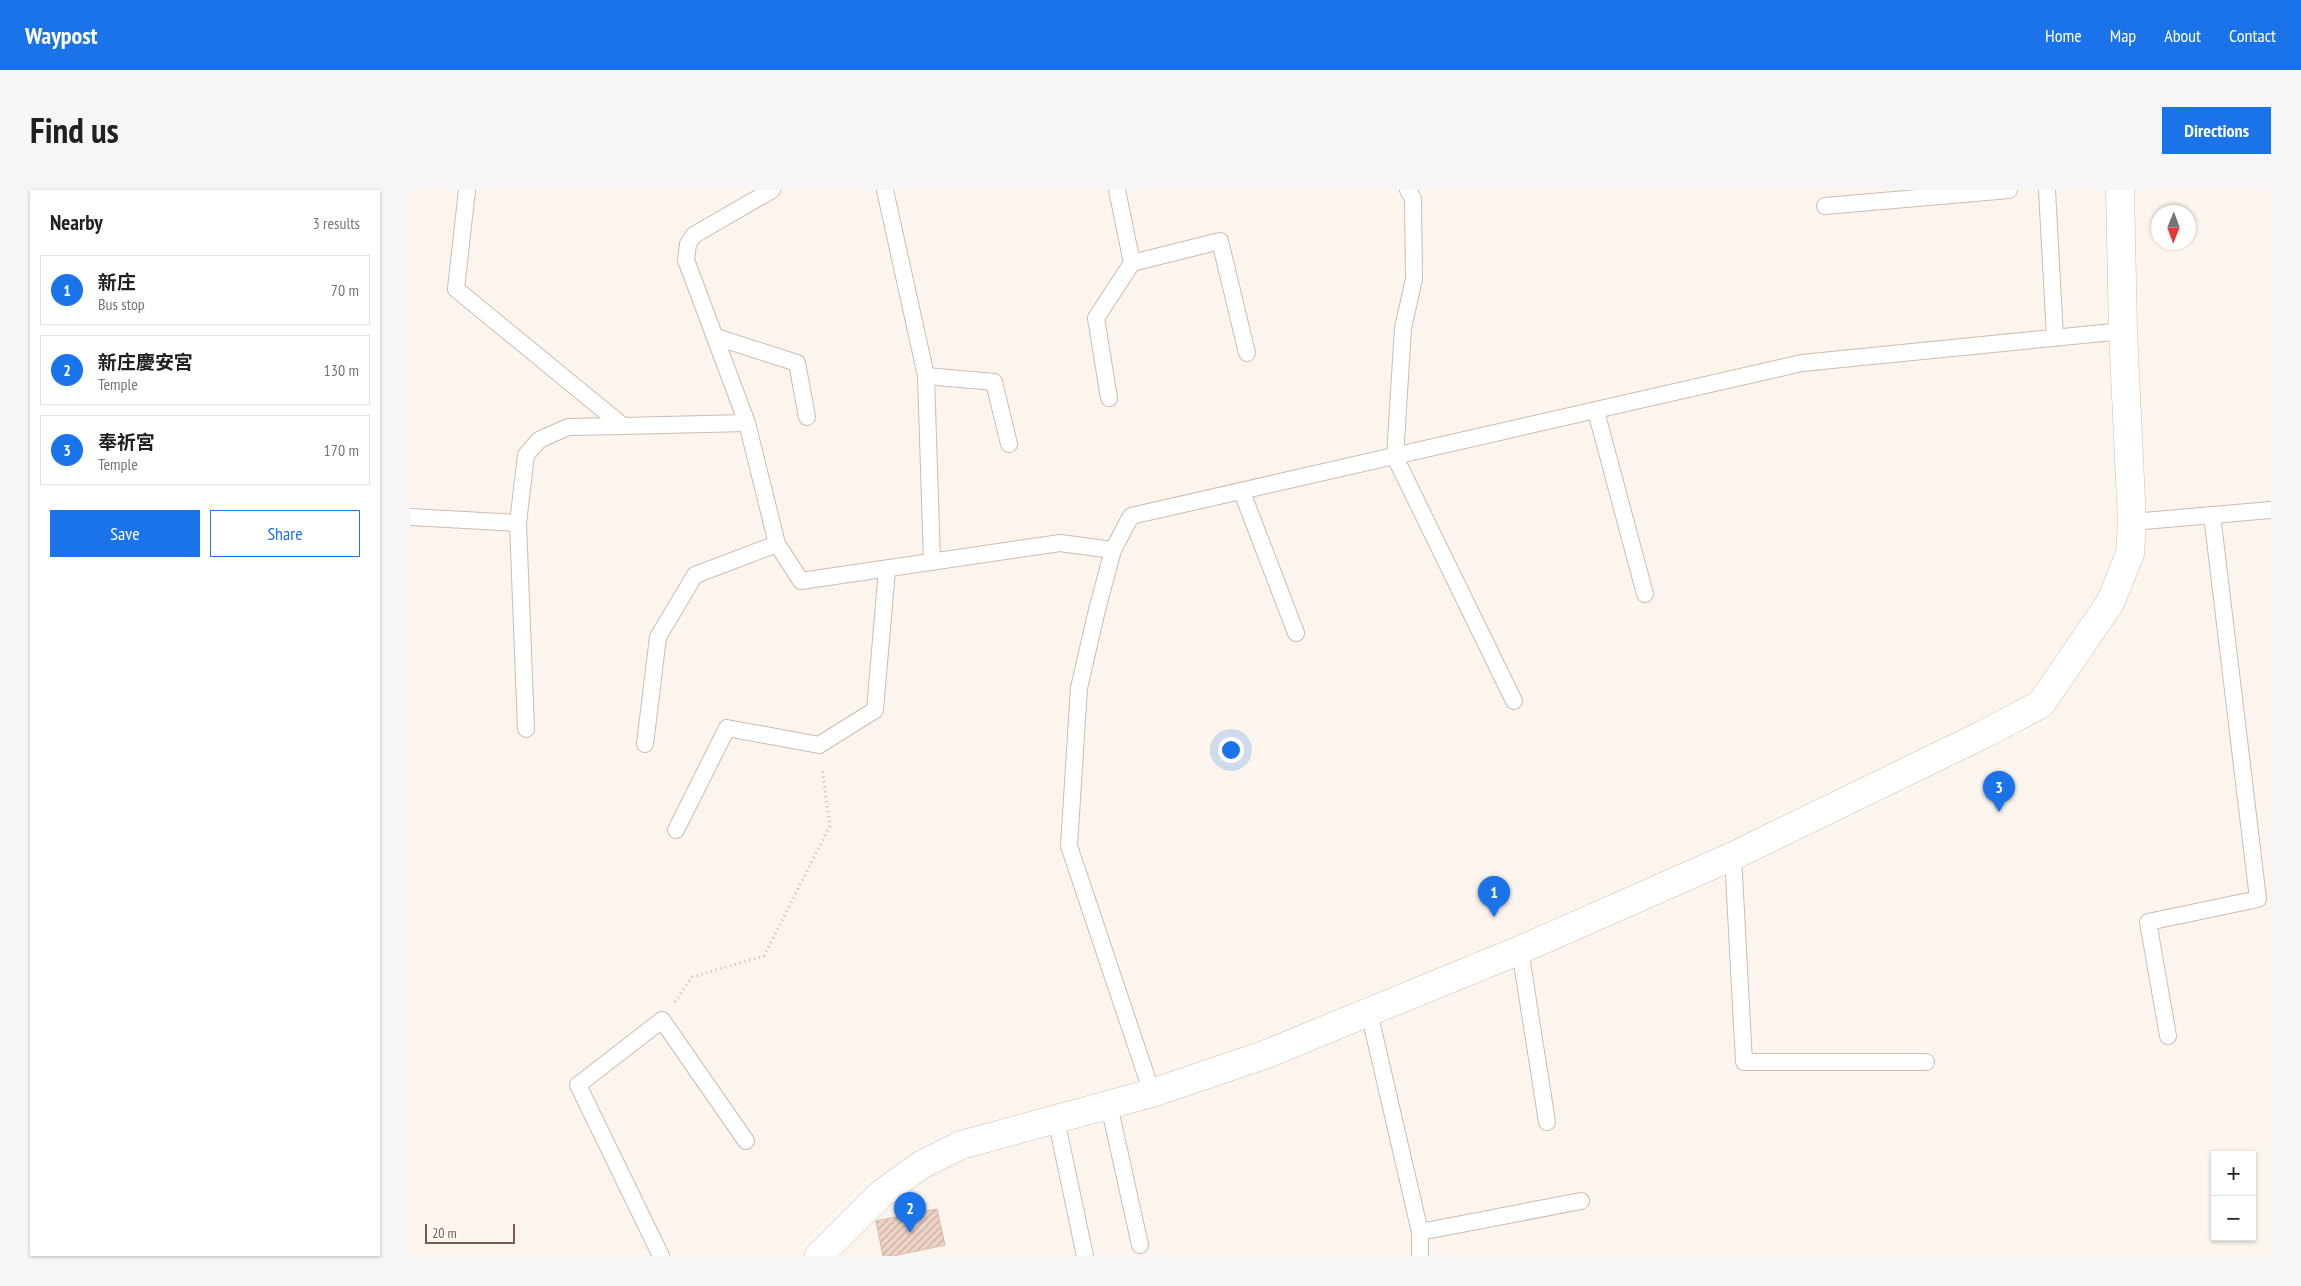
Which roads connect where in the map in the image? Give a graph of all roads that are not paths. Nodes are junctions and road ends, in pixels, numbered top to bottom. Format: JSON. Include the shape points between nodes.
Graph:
{"nodes":[{"id":1,"x":467,"y":190,"type":"edge"},
{"id":2,"x":772,"y":190,"type":"edge"},
{"id":3,"x":885,"y":190,"type":"edge"},
{"id":4,"x":1117,"y":190,"type":"edge"},
{"id":5,"x":1408,"y":190,"type":"edge"},
{"id":6,"x":2009,"y":190,"type":"edge"},
{"id":7,"x":2047,"y":190,"type":"edge"},
{"id":8,"x":2120,"y":190,"type":"edge"},
{"id":9,"x":1824,"y":206,"type":"dead end"},
{"id":10,"x":1132,"y":263,"type":"junction"},
{"id":11,"x":2123,"y":331,"type":"junction"},
{"id":12,"x":716,"y":337,"type":"junction"},
{"id":13,"x":2055,"y":337,"type":"junction"},
{"id":14,"x":1247,"y":354,"type":"dead end"},
{"id":15,"x":926,"y":376,"type":"junction"},
{"id":16,"x":1109,"y":398,"type":"dead end"},
{"id":17,"x":1596,"y":411,"type":"junction"},
{"id":18,"x":807,"y":417,"type":"dead end"},
{"id":19,"x":747,"y":423,"type":"junction"},
{"id":20,"x":623,"y":426,"type":"junction"},
{"id":21,"x":1008,"y":444,"type":"dead end"},
{"id":22,"x":1395,"y":457,"type":"junction"},
{"id":23,"x":1242,"y":492,"type":"junction"},
{"id":24,"x":2271,"y":510,"type":"edge"},
{"id":25,"x":2212,"y":515,"type":"junction"},
{"id":26,"x":410,"y":517,"type":"edge"},
{"id":27,"x":518,"y":522,"type":"junction"},
{"id":28,"x":2132,"y":522,"type":"junction"},
{"id":29,"x":777,"y":544,"type":"junction"},
{"id":30,"x":1114,"y":550,"type":"junction"},
{"id":31,"x":932,"y":562,"type":"junction"},
{"id":32,"x":887,"y":569,"type":"junction"},
{"id":33,"x":1645,"y":594,"type":"dead end"},
{"id":34,"x":1296,"y":633,"type":"dead end"},
{"id":35,"x":1514,"y":701,"type":"dead end"},
{"id":36,"x":526,"y":729,"type":"dead end"},
{"id":37,"x":645,"y":744,"type":"dead end"},
{"id":38,"x":676,"y":830,"type":"dead end"},
{"id":39,"x":1733,"y":856,"type":"junction"},
{"id":40,"x":1520,"y":950,"type":"junction"},
{"id":41,"x":1370,"y":1012,"type":"junction"},
{"id":42,"x":2168,"y":1036,"type":"dead end"},
{"id":43,"x":1926,"y":1062,"type":"dead end"},
{"id":44,"x":1152,"y":1093,"type":"junction"},
{"id":45,"x":1109,"y":1105,"type":"junction"},
{"id":46,"x":1056,"y":1119,"type":"junction"},
{"id":47,"x":1547,"y":1122,"type":"dead end"},
{"id":48,"x":746,"y":1142,"type":"dead end"},
{"id":49,"x":1581,"y":1201,"type":"dead end"},
{"id":50,"x":1420,"y":1232,"type":"junction"},
{"id":51,"x":1140,"y":1245,"type":"dead end"},
{"id":52,"x":661,"y":1256,"type":"edge"},
{"id":53,"x":819,"y":1256,"type":"edge"},
{"id":54,"x":1085,"y":1256,"type":"edge"},
{"id":55,"x":1420,"y":1256,"type":"edge"}],
"edges":[{"from":1,"to":20,"type":"lane","via":[[456,289]]},
{"from":2,"to":12,"type":"lane","via":[[702,229],[688,244],[686,260]]},
{"from":3,"to":15,"type":"lane"},
{"from":4,"to":10,"type":"lane"},
{"from":5,"to":22,"type":"lane","via":[[1413,199],[1414,279],[1403,328]]},
{"from":6,"to":9,"type":"lane"},
{"from":7,"to":13,"type":"lane"},
{"from":8,"to":11,"type":"street"},
{"from":10,"to":14,"type":"lane","via":[[1220,242]]},
{"from":10,"to":16,"type":"lane","via":[[1096,318]]},
{"from":11,"to":13,"type":"lane"},
{"from":11,"to":28,"type":"street"},
{"from":12,"to":18,"type":"lane","via":[[797,363]]},
{"from":12,"to":19,"type":"lane"},
{"from":13,"to":17,"type":"lane","via":[[1802,363]]},
{"from":15,"to":21,"type":"lane","via":[[994,382]]},
{"from":15,"to":31,"type":"lane"},
{"from":17,"to":22,"type":"lane"},
{"from":17,"to":33,"type":"lane"},
{"from":19,"to":20,"type":"lane"},
{"from":19,"to":29,"type":"lane"},
{"from":20,"to":27,"type":"lane","via":[[568,427],[539,440],[526,455]]},
{"from":22,"to":23,"type":"lane"},
{"from":22,"to":35,"type":"lane"},
{"from":23,"to":30,"type":"lane","via":[[1131,516]]},
{"from":23,"to":34,"type":"lane"},
{"from":24,"to":25,"type":"lane"},
{"from":25,"to":28,"type":"lane"},
{"from":25,"to":42,"type":"lane","via":[[2258,899],[2148,922]]},
{"from":26,"to":27,"type":"lane"},
{"from":27,"to":36,"type":"lane"},
{"from":28,"to":39,"type":"street","via":[[2130,554],[2110,603],[2041,704]]},
{"from":29,"to":32,"type":"lane","via":[[801,581]]},
{"from":29,"to":37,"type":"lane","via":[[696,575],[658,638]]},
{"from":30,"to":31,"type":"lane","via":[[1060,543]]},
{"from":30,"to":44,"type":"lane","via":[[1080,688],[1069,846]]},
{"from":31,"to":32,"type":"lane"},
{"from":32,"to":38,"type":"lane","via":[[875,710],[818,745],[727,728]]},
{"from":39,"to":40,"type":"street"},
{"from":39,"to":43,"type":"lane","via":[[1744,1062]]},
{"from":40,"to":41,"type":"street"},
{"from":40,"to":47,"type":"lane"},
{"from":41,"to":44,"type":"street","via":[[1264,1055]]},
{"from":41,"to":50,"type":"lane"},
{"from":44,"to":45,"type":"street"},
{"from":45,"to":46,"type":"street"},
{"from":45,"to":51,"type":"lane"},
{"from":46,"to":53,"type":"street","via":[[961,1145],[921,1165],[881,1194]]},
{"from":46,"to":54,"type":"lane"},
{"from":48,"to":52,"type":"lane","via":[[662,1020],[578,1085]]},
{"from":49,"to":50,"type":"lane"},
{"from":50,"to":55,"type":"lane"}]}
